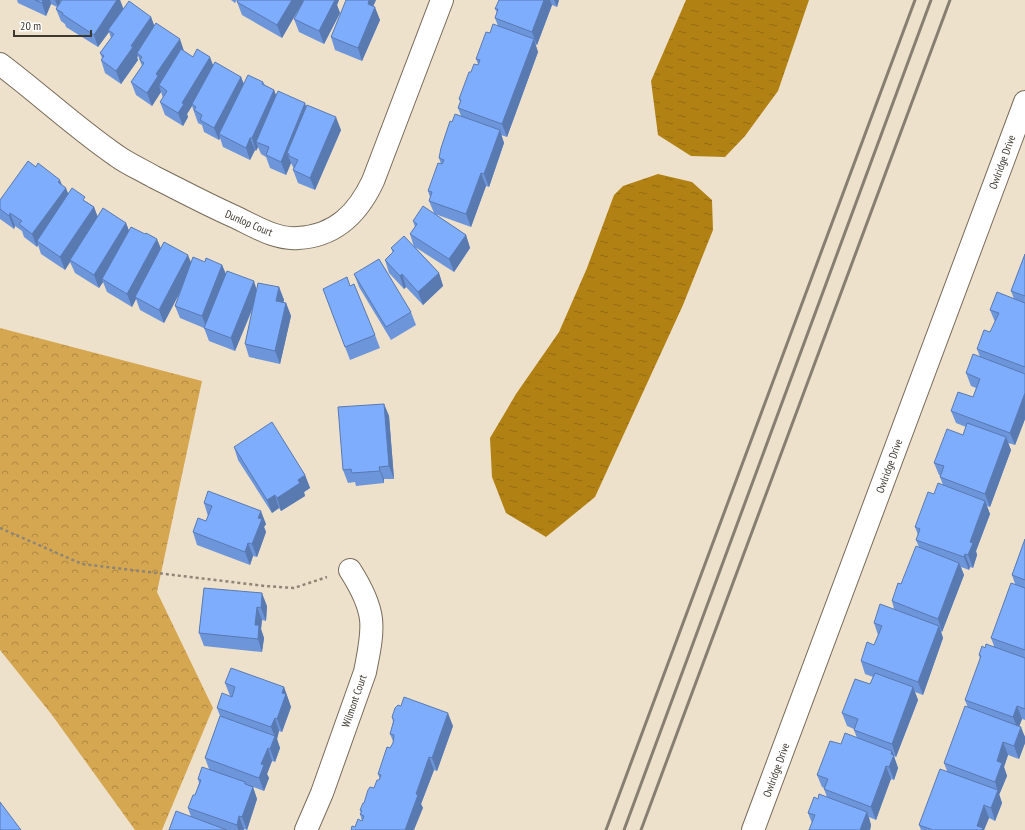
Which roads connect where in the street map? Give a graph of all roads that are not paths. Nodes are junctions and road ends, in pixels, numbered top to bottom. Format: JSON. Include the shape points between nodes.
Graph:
{"nodes":[{"id":1,"x":442,"y":0,"type":"edge"},
{"id":2,"x":0,"y":64,"type":"edge"},
{"id":3,"x":1025,"y":102,"type":"edge"},
{"id":4,"x":350,"y":570,"type":"road end"},
{"id":5,"x":306,"y":830,"type":"edge"},
{"id":6,"x":753,"y":830,"type":"edge"}],
"edges":[{"from":1,"to":2,"type":"street","name":"Dunlop Court","via":[[365,199],[341,224],[326,232],[296,239],[271,234],[204,203],[118,158]]},
{"from":3,"to":6,"type":"street","name":"Owlridge Drive"},
{"from":4,"to":5,"type":"street","name":"Wilmont Court","via":[[357,580],[371,619],[368,655],[322,793]]}]}
